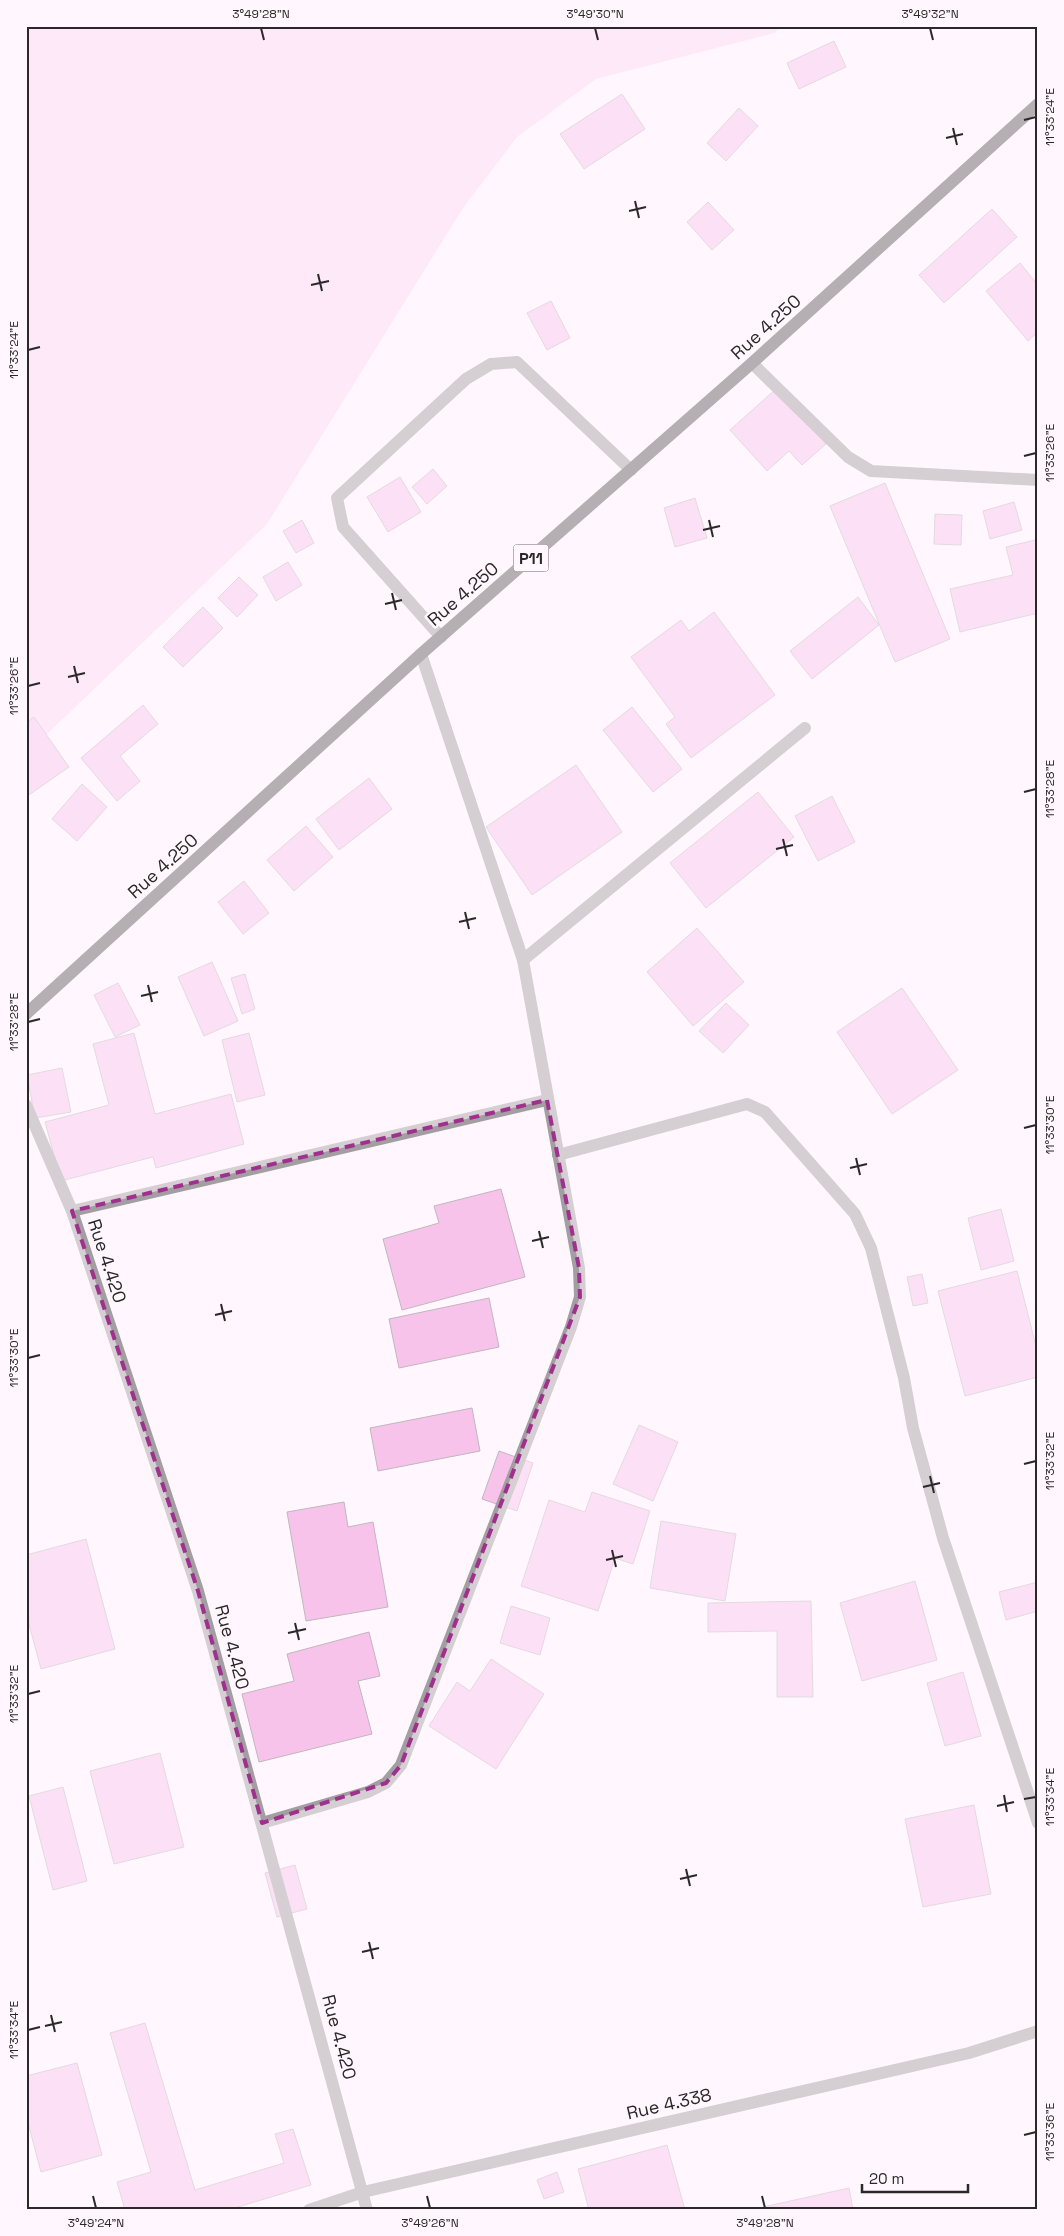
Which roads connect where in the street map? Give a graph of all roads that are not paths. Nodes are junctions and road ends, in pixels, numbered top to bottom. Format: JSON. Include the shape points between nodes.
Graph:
{"nodes":[{"id":1,"x":1038,"y":104,"type":"edge"},
{"id":2,"x":752,"y":363,"type":"junction"},
{"id":3,"x":631,"y":470,"type":"junction"},
{"id":4,"x":1038,"y":480,"type":"edge"},
{"id":5,"x":441,"y":637,"type":"junction"},
{"id":6,"x":421,"y":654,"type":"junction"},
{"id":7,"x":805,"y":728,"type":"dead end"},
{"id":8,"x":523,"y":960,"type":"junction"},
{"id":9,"x":26,"y":1014,"type":"edge"},
{"id":10,"x":548,"y":1100,"type":"junction"},
{"id":11,"x":26,"y":1104,"type":"edge"},
{"id":12,"x":558,"y":1155,"type":"junction"},
{"id":13,"x":72,"y":1211,"type":"junction"},
{"id":14,"x":262,"y":1823,"type":"junction"},
{"id":15,"x":1038,"y":1823,"type":"edge"},
{"id":16,"x":1038,"y":2030,"type":"edge"},
{"id":17,"x":363,"y":2192,"type":"junction"},
{"id":18,"x":309,"y":2210,"type":"edge"},
{"id":19,"x":367,"y":2210,"type":"edge"}],
"edges":[{"from":1,"to":2,"type":"main road","name":"Rue 4.250","number":"P11"},
{"from":2,"to":3,"type":"main road","name":"Rue 4.250","number":"P11"},
{"from":2,"to":4,"type":"street","via":[[848,457],[871,471]]},
{"from":3,"to":5,"type":"main road","name":"Rue 4.250","number":"P11"},
{"from":3,"to":5,"type":"street","via":[[517,362],[491,364],[466,378],[337,498],[343,527]]},
{"from":5,"to":6,"type":"main road","name":"Rue 4.250","number":"P11"},
{"from":6,"to":8,"type":"street"},
{"from":6,"to":9,"type":"main road","name":"Rue 4.250","number":"P11"},
{"from":7,"to":8,"type":"street"},
{"from":8,"to":10,"type":"street"},
{"from":10,"to":12,"type":"street"},
{"from":10,"to":13,"type":"street"},
{"from":11,"to":13,"type":"street","name":"Rue 4.420"},
{"from":12,"to":14,"type":"street","via":[[579,1268],[580,1297],[401,1765],[386,1783],[368,1792]]},
{"from":12,"to":15,"type":"street","via":[[747,1104],[765,1112],[855,1214],[871,1248],[904,1378],[913,1428],[943,1538]]},
{"from":13,"to":14,"type":"street","name":"Rue 4.420","via":[[198,1591]]},
{"from":14,"to":17,"type":"street","name":"Rue 4.420"},
{"from":16,"to":17,"type":"street","name":"Rue 4.338","via":[[969,2053]]},
{"from":17,"to":18,"type":"street","name":"Rue 4.338"},
{"from":17,"to":19,"type":"street","name":"Rue 4.420"}]}
